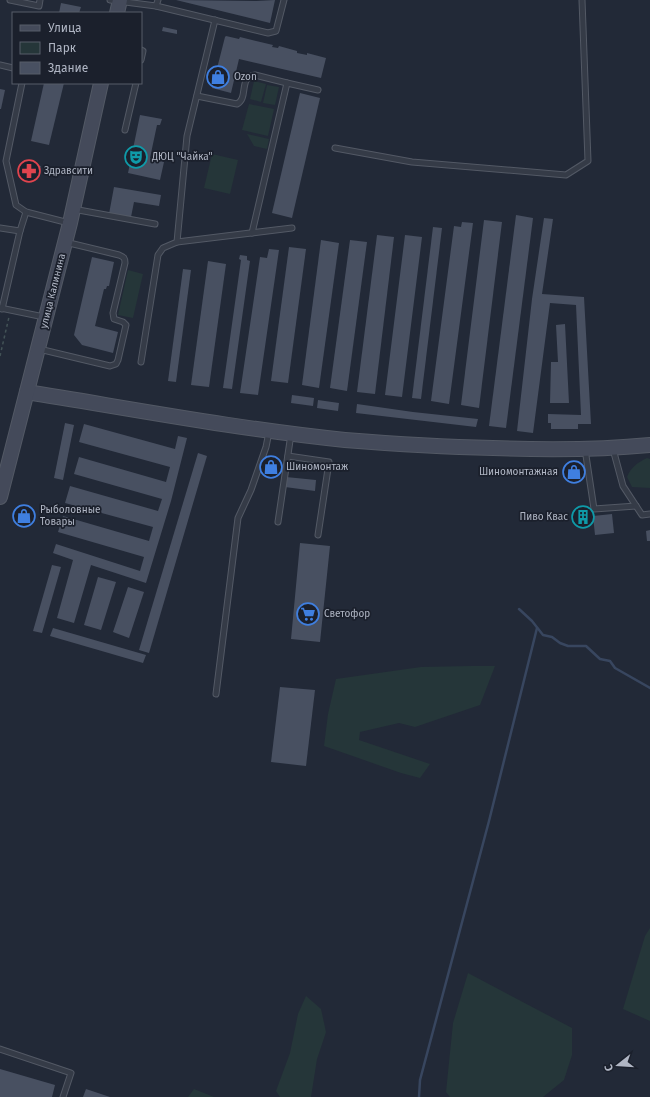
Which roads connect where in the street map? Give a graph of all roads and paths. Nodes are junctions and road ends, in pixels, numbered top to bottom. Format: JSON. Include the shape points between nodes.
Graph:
{"nodes":[{"id":1,"x":10,"y":0,"type":"edge"},
{"id":2,"x":40,"y":0,"type":"edge"},
{"id":3,"x":158,"y":0,"type":"edge"},
{"id":4,"x":284,"y":0,"type":"edge"},
{"id":5,"x":582,"y":0,"type":"edge"},
{"id":6,"x":117,"y":4,"type":"edge"},
{"id":7,"x":39,"y":6,"type":"junction"},
{"id":8,"x":156,"y":6,"type":"junction"},
{"id":9,"x":38,"y":12,"type":"edge"},
{"id":10,"x":215,"y":20,"type":"junction"},
{"id":11,"x":0,"y":65,"type":"edge"},
{"id":12,"x":12,"y":68,"type":"edge"},
{"id":13,"x":287,"y":83,"type":"junction"},
{"id":14,"x":22,"y":84,"type":"edge"},
{"id":15,"x":101,"y":84,"type":"edge"},
{"id":16,"x":136,"y":84,"type":"edge"},
{"id":17,"x":318,"y":90,"type":"dead end"},
{"id":18,"x":197,"y":96,"type":"junction"},
{"id":19,"x":125,"y":130,"type":"dead end"},
{"id":20,"x":335,"y":148,"type":"dead end"},
{"id":21,"x":73,"y":209,"type":"junction"},
{"id":22,"x":26,"y":212,"type":"junction"},
{"id":23,"x":70,"y":223,"type":"junction"},
{"id":24,"x":155,"y":224,"type":"dead end"},
{"id":25,"x":0,"y":228,"type":"edge"},
{"id":26,"x":292,"y":228,"type":"dead end"},
{"id":27,"x":20,"y":231,"type":"junction"},
{"id":28,"x":252,"y":233,"type":"junction"},
{"id":29,"x":65,"y":242,"type":"junction"},
{"id":30,"x":177,"y":242,"type":"junction"},
{"id":31,"x":1,"y":308,"type":"edge"},
{"id":32,"x":11,"y":310,"type":"junction"},
{"id":33,"x":46,"y":318,"type":"junction"},
{"id":34,"x":38,"y":349,"type":"junction"},
{"id":35,"x":0,"y":356,"type":"edge"},
{"id":36,"x":141,"y":362,"type":"dead end"},
{"id":37,"x":27,"y":392,"type":"junction"},
{"id":38,"x":269,"y":430,"type":"junction"},
{"id":39,"x":291,"y":433,"type":"junction"},
{"id":40,"x":650,"y":445,"type":"edge"},
{"id":41,"x":612,"y":448,"type":"junction"},
{"id":42,"x":585,"y":449,"type":"junction"},
{"id":43,"x":288,"y":456,"type":"junction"},
{"id":44,"x":0,"y":497,"type":"edge"},
{"id":45,"x":636,"y":506,"type":"junction"},
{"id":46,"x":650,"y":514,"type":"edge"},
{"id":47,"x":278,"y":522,"type":"dead end"},
{"id":48,"x":318,"y":535,"type":"dead end"},
{"id":49,"x":216,"y":694,"type":"dead end"},
{"id":50,"x":0,"y":1050,"type":"edge"},
{"id":51,"x":63,"y":1097,"type":"edge"}],
"edges":[{"from":1,"to":7,"type":"lane"},
{"from":2,"to":7,"type":"lane"},
{"from":3,"to":8,"type":"lane"},
{"from":4,"to":10,"type":"lane","via":[[278,27],[273,33]]},
{"from":5,"to":20,"type":"lane","via":[[588,161],[572,172],[566,175],[412,162]]},
{"from":6,"to":8,"type":"lane"},
{"from":7,"to":9,"type":"lane"},
{"from":8,"to":10,"type":"lane"},
{"from":10,"to":18,"type":"lane"},
{"from":11,"to":12,"type":"lane"},
{"from":13,"to":17,"type":"lane"},
{"from":13,"to":18,"type":"lane","via":[[255,75],[248,77],[242,98],[237,104]]},
{"from":13,"to":28,"type":"lane"},
{"from":14,"to":22,"type":"lane","via":[[6,161],[16,205]]},
{"from":15,"to":21,"type":"main road","name":"улица Калинина"},
{"from":16,"to":19,"type":"lane"},
{"from":18,"to":30,"type":"lane","via":[[188,136]]},
{"from":21,"to":23,"type":"main road","name":"улица Калинина"},
{"from":21,"to":24,"type":"lane"},
{"from":22,"to":23,"type":"lane"},
{"from":22,"to":27,"type":"lane"},
{"from":23,"to":29,"type":"main road","name":"улица Калинина"},
{"from":25,"to":27,"type":"lane"},
{"from":26,"to":28,"type":"lane"},
{"from":27,"to":31,"type":"lane"},
{"from":28,"to":30,"type":"lane"},
{"from":29,"to":33,"type":"main road","name":"улица Калинина"},
{"from":29,"to":34,"type":"lane","via":[[123,256],[125,263],[113,313],[114,319],[126,325],[118,360],[110,366]]},
{"from":30,"to":36,"type":"lane","via":[[163,248],[158,255]]},
{"from":31,"to":32,"type":"lane"},
{"from":32,"to":33,"type":"lane"},
{"from":32,"to":35,"type":"path"},
{"from":33,"to":34,"type":"main road","name":"улица Калинина"},
{"from":34,"to":37,"type":"main road","name":"улица Калинина"},
{"from":37,"to":38,"type":"main road"},
{"from":37,"to":44,"type":"main road","name":"улица Калинина"},
{"from":38,"to":39,"type":"main road"},
{"from":38,"to":49,"type":"lane","via":[[266,447],[251,490],[238,518]]},
{"from":39,"to":42,"type":"main road","via":[[442,447]]},
{"from":39,"to":43,"type":"lane"},
{"from":40,"to":41,"type":"main road"},
{"from":41,"to":42,"type":"main road"},
{"from":41,"to":45,"type":"lane","via":[[623,486]]},
{"from":42,"to":45,"type":"lane","via":[[594,509]]},
{"from":43,"to":47,"type":"lane"},
{"from":43,"to":48,"type":"lane","via":[[329,462]]},
{"from":45,"to":46,"type":"lane","via":[[642,515]]},
{"from":50,"to":51,"type":"lane","via":[[72,1073]]}]}
